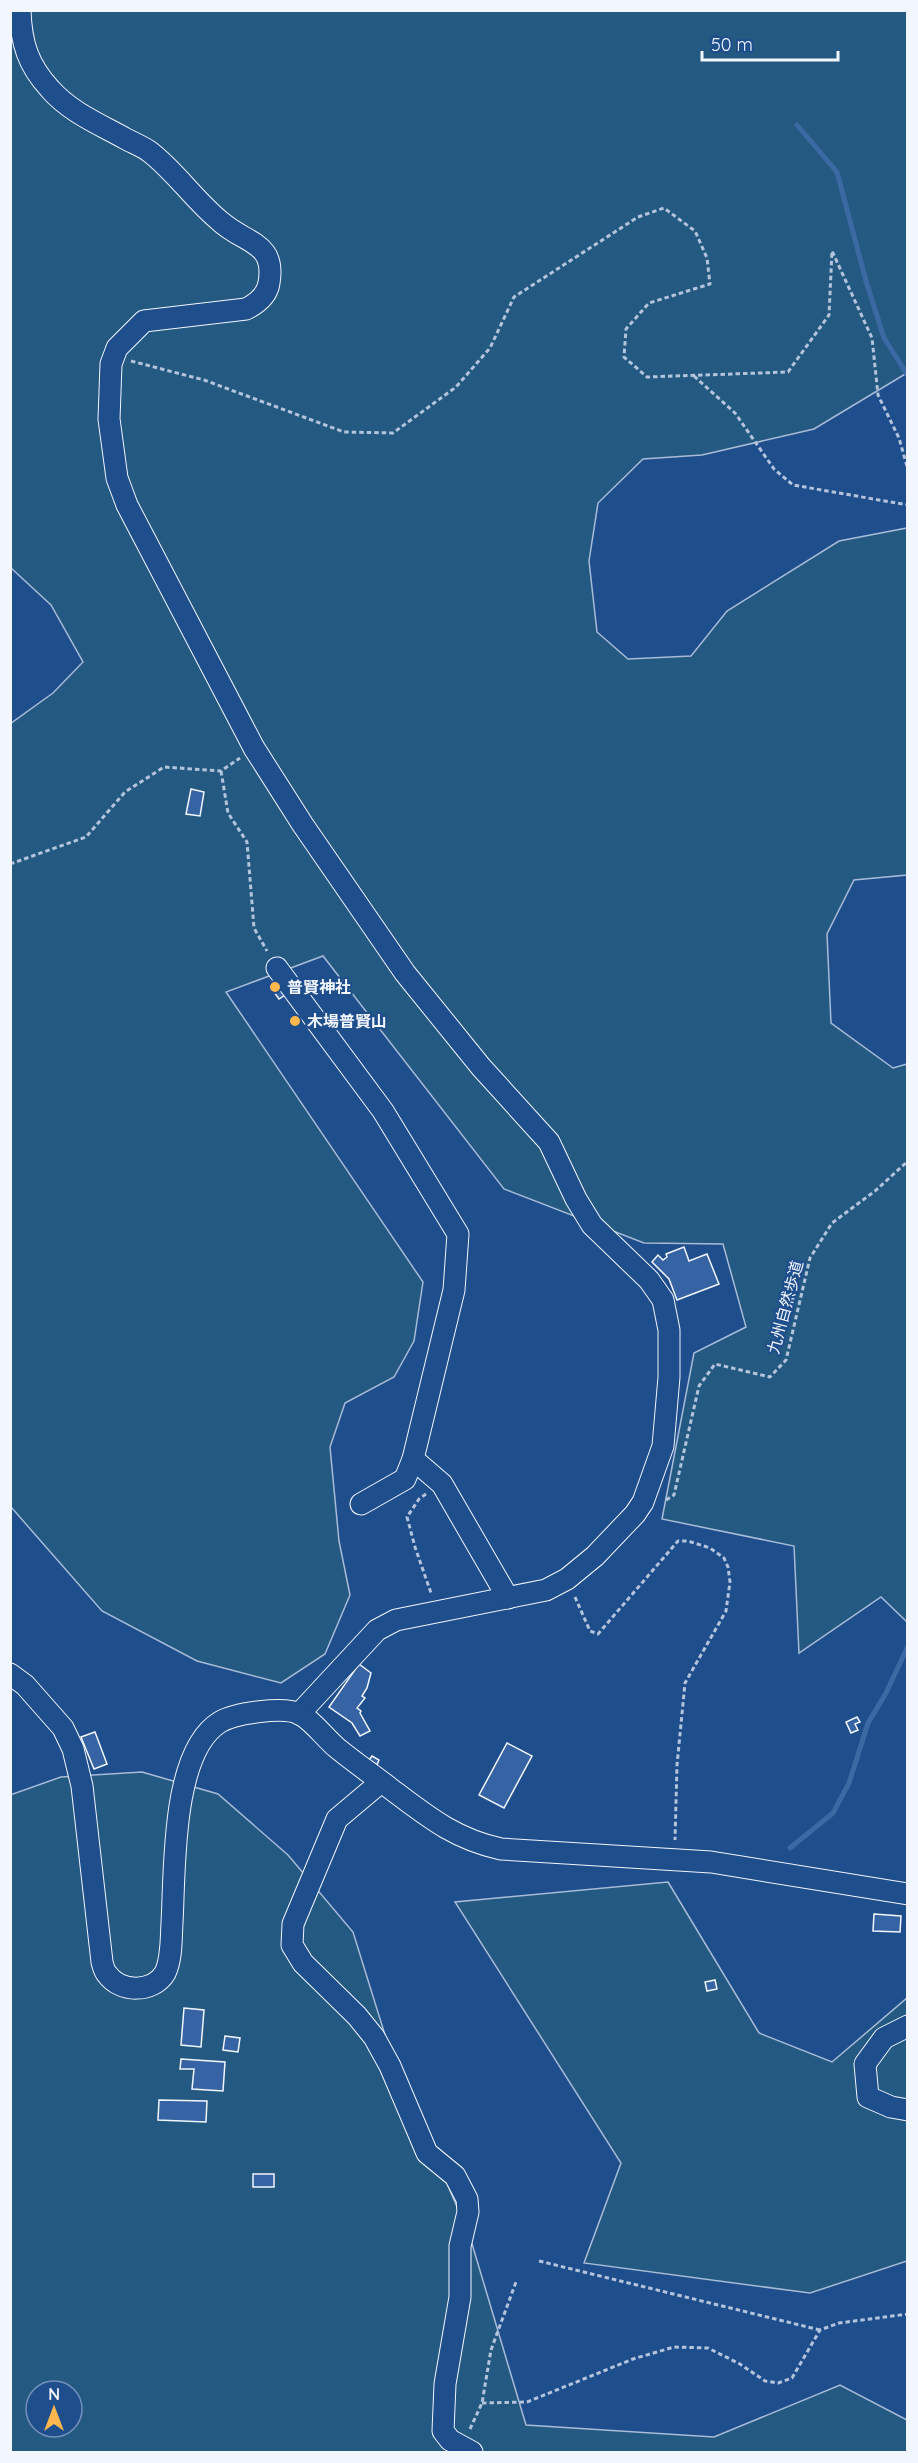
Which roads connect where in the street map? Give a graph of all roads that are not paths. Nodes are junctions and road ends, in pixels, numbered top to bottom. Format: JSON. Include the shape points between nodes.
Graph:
{"nodes":[{"id":1,"x":20,"y":10,"type":"edge"},
{"id":2,"x":278,"y":968,"type":"road end"},
{"id":3,"x":413,"y":1459,"type":"junction"},
{"id":4,"x":361,"y":1504,"type":"dead end"},
{"id":5,"x":508,"y":1598,"type":"junction"},
{"id":6,"x":10,"y":1674,"type":"edge"},
{"id":7,"x":299,"y":1714,"type":"junction"},
{"id":8,"x":381,"y":1782,"type":"junction"},
{"id":9,"x":908,"y":1894,"type":"edge"},
{"id":10,"x":908,"y":2026,"type":"edge"},
{"id":11,"x":908,"y":2110,"type":"edge"},
{"id":12,"x":466,"y":2449,"type":"edge"}],
"edges":[{"from":1,"to":5,"type":"street","via":[[23,46],[50,90],[71,109],[148,151],[220,222],[258,244],[269,261],[268,289],[256,305],[144,321],[117,348],[111,364],[109,419],[117,478],[127,505],[254,748],[405,973],[481,1067],[549,1142],[592,1225],[649,1280],[663,1300],[669,1330],[663,1446],[644,1502],[595,1556],[567,1579],[546,1590]]},
{"from":2,"to":3,"type":"street","via":[[383,1111],[458,1234],[454,1290]]},
{"from":3,"to":4,"type":"street","via":[[405,1479]]},
{"from":3,"to":5,"type":"street","via":[[442,1484]]},
{"from":5,"to":7,"type":"street","via":[[396,1620],[377,1630]]},
{"from":6,"to":7,"type":"street","via":[[25,1685],[63,1728],[73,1749],[82,1786],[102,1962],[106,1974],[127,1988],[155,1983],[165,1972],[179,1809],[189,1765],[200,1743],[217,1724],[240,1714]]},
{"from":7,"to":8,"type":"street"},
{"from":8,"to":9,"type":"street","via":[[445,1829],[501,1849],[711,1862]]},
{"from":8,"to":12,"type":"street","via":[[337,1819],[293,1924],[292,1945],[303,1964],[374,2037],[427,2154],[455,2176],[467,2199],[460,2246],[460,2297],[445,2384],[443,2430],[450,2440]]},
{"from":10,"to":11,"type":"street","via":[[884,2038],[865,2064],[868,2097]]}]}
